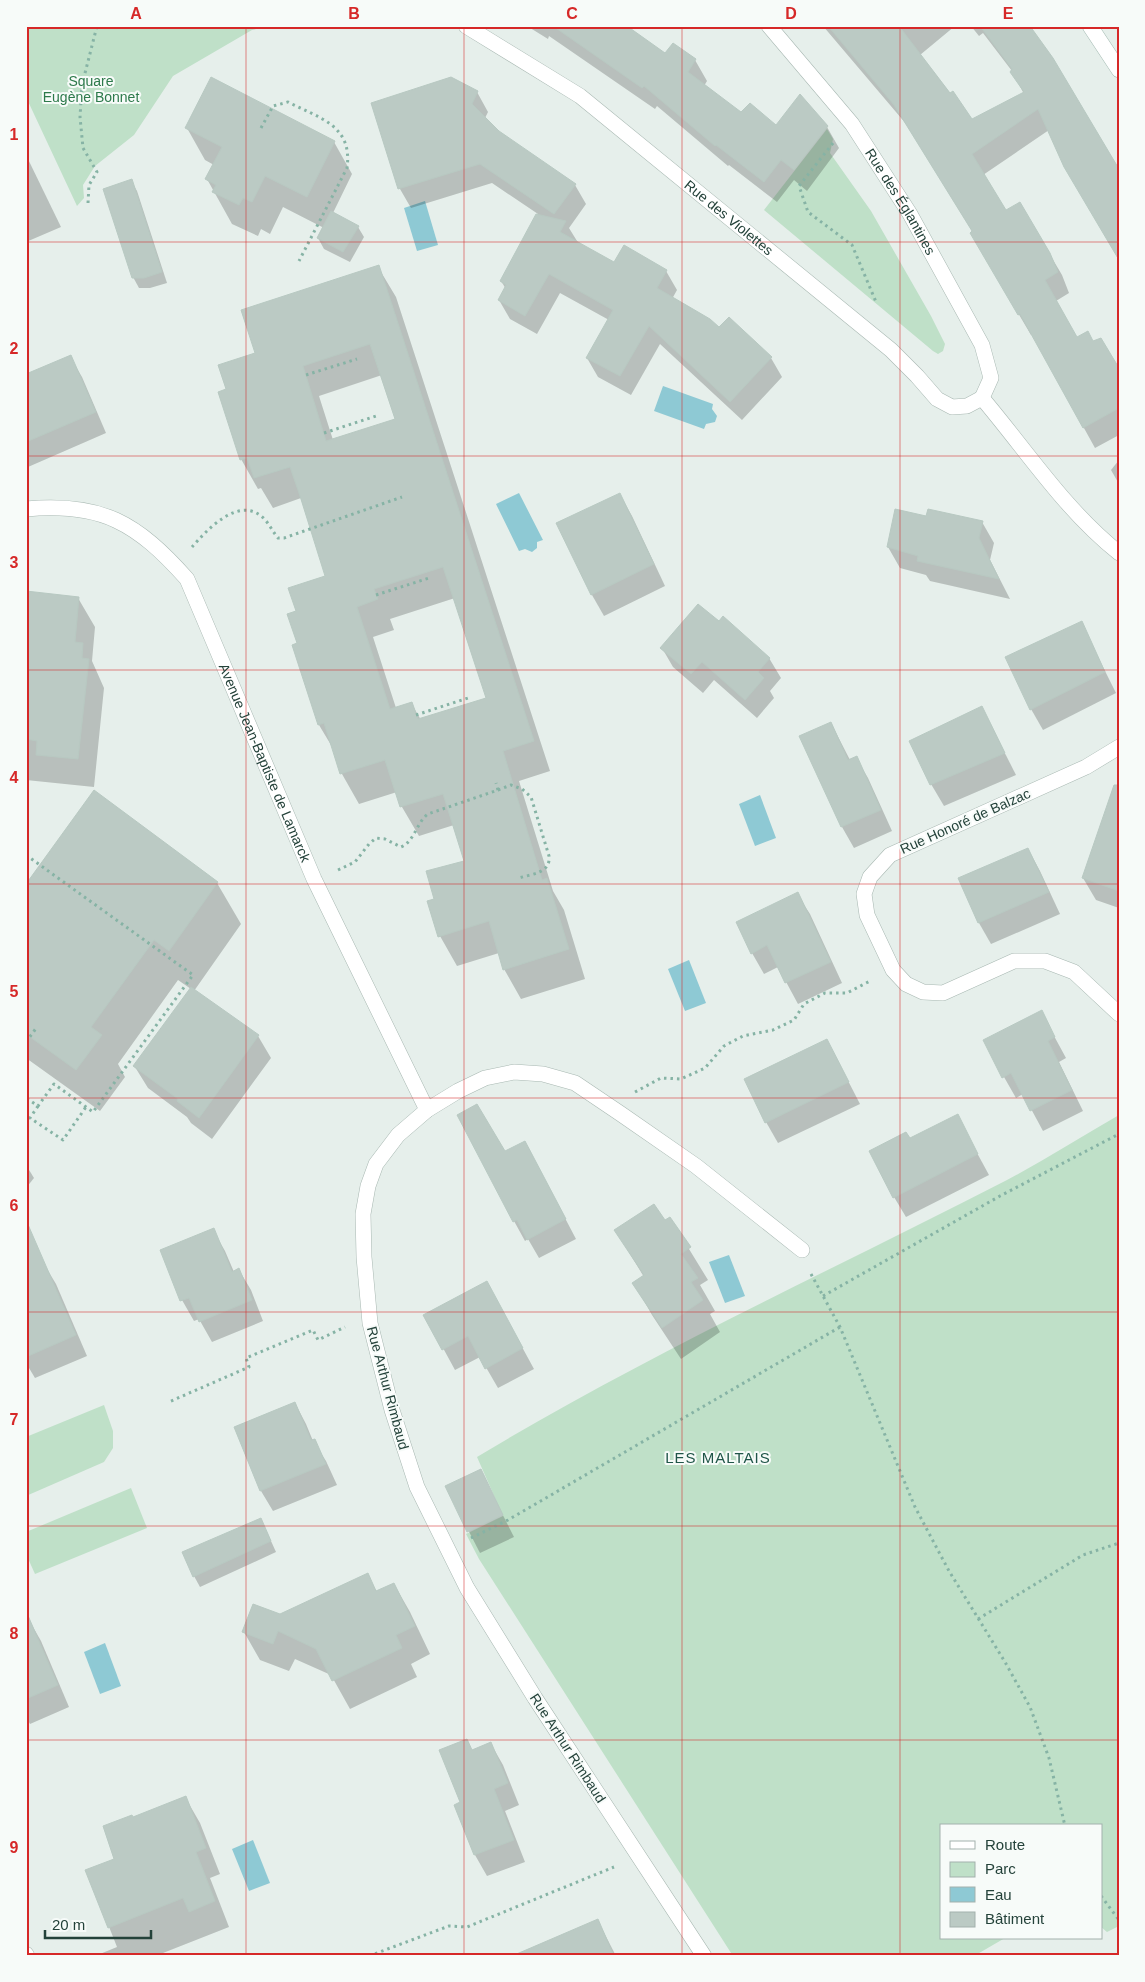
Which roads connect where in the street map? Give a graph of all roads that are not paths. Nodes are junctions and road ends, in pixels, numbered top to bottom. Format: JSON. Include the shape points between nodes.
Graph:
{"nodes":[{"id":1,"x":466,"y":26,"type":"edge"},
{"id":2,"x":769,"y":26,"type":"edge"},
{"id":3,"x":1090,"y":26,"type":"edge"},
{"id":4,"x":1119,"y":70,"type":"edge"},
{"id":5,"x":982,"y":398,"type":"junction"},
{"id":6,"x":26,"y":509,"type":"edge"},
{"id":7,"x":1119,"y":552,"type":"edge"},
{"id":8,"x":1119,"y":747,"type":"edge"},
{"id":9,"x":1119,"y":1014,"type":"edge"},
{"id":10,"x":427,"y":1110,"type":"junction"},
{"id":11,"x":802,"y":1250,"type":"road end"},
{"id":12,"x":704,"y":1956,"type":"edge"}],
"edges":[{"from":1,"to":5,"type":"street","name":"Rue des Violettes","via":[[580,96],[891,350],[937,399],[952,407],[967,406]]},
{"from":2,"to":5,"type":"street","name":"Rue des Églantines","via":[[852,124],[910,214],[982,346],[991,378]]},
{"from":3,"to":4,"type":"street"},
{"from":5,"to":7,"type":"street","via":[[1084,522]]},
{"from":6,"to":10,"type":"street","name":"Avenue Jean-Baptiste de Lamarck","via":[[78,508],[107,516],[135,530],[162,552],[186,579],[314,879]]},
{"from":8,"to":9,"type":"street","name":"Rue Honoré de Balzac","via":[[1086,767],[890,855],[870,877],[864,894],[866,915],[893,970],[906,984],[923,992],[943,993],[1014,961],[1045,961],[1074,972]]},
{"from":10,"to":11,"type":"street","name":"Rue Arthur Rimbaud","via":[[485,1078],[514,1072],[543,1074],[576,1083],[696,1166]]},
{"from":10,"to":12,"type":"street","name":"Rue Arthur Rimbaud","via":[[398,1135],[376,1164],[363,1214],[370,1323],[392,1410],[417,1487],[467,1588]]}]}
